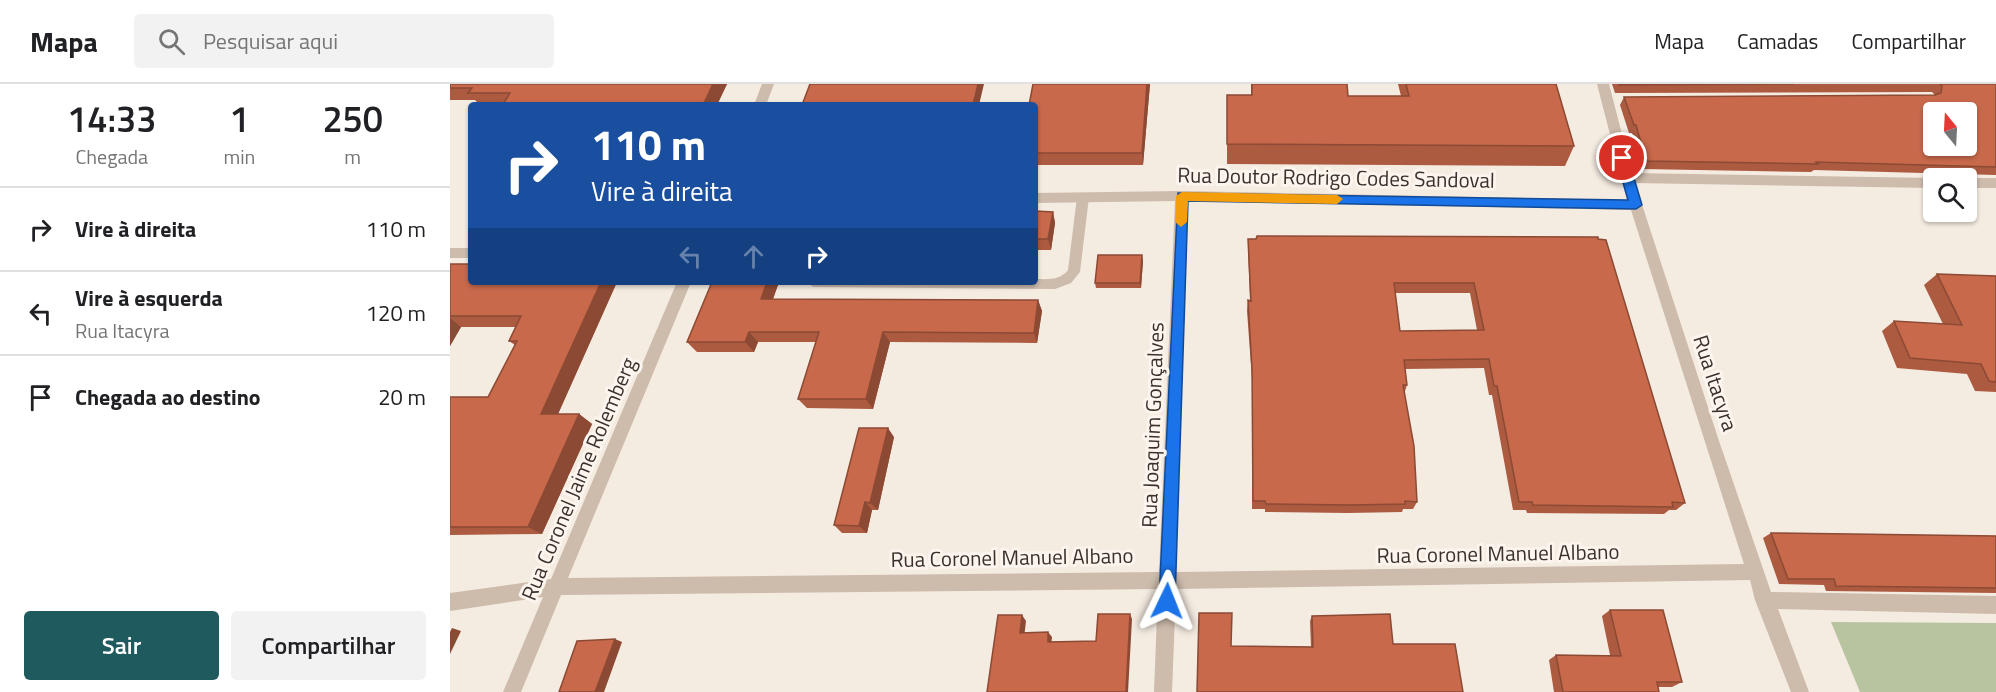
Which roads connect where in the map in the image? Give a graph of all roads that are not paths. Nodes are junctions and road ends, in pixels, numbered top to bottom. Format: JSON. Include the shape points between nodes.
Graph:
{"nodes":[{"id":1,"x":768,"y":84,"type":"edge"},
{"id":2,"x":1610,"y":94,"type":"edge"},
{"id":3,"x":761,"y":102,"type":"edge"},
{"id":4,"x":1627,"y":178,"type":"junction"},
{"id":5,"x":1923,"y":183,"type":"edge"},
{"id":6,"x":1977,"y":183,"type":"edge"},
{"id":7,"x":1996,"y":183,"type":"edge"},
{"id":8,"x":1182,"y":196,"type":"junction"},
{"id":9,"x":1083,"y":197,"type":"junction"},
{"id":10,"x":1038,"y":198,"type":"edge"},
{"id":11,"x":1636,"y":205,"type":"junction"},
{"id":12,"x":450,"y":253,"type":"edge"},
{"id":13,"x":468,"y":253,"type":"edge"},
{"id":14,"x":1038,"y":284,"type":"edge"},
{"id":15,"x":683,"y":285,"type":"edge"},
{"id":16,"x":1755,"y":572,"type":"junction"},
{"id":17,"x":1168,"y":579,"type":"junction"},
{"id":18,"x":556,"y":587,"type":"junction"},
{"id":19,"x":1764,"y":600,"type":"junction"},
{"id":20,"x":450,"y":602,"type":"edge"},
{"id":21,"x":1996,"y":605,"type":"edge"},
{"id":22,"x":513,"y":692,"type":"edge"},
{"id":23,"x":1163,"y":692,"type":"edge"},
{"id":24,"x":1800,"y":692,"type":"edge"}],
"edges":[{"from":1,"to":3,"type":"street"},
{"from":2,"to":4,"type":"street","name":"Rua Itacyra"},
{"from":4,"to":5,"type":"street"},
{"from":4,"to":11,"type":"street","name":"Rua Itacyra"},
{"from":6,"to":7,"type":"street"},
{"from":8,"to":9,"type":"street","name":"Rua Doutor Rodrigo Codes Sandoval"},
{"from":8,"to":11,"type":"street","name":"Rua Doutor Rodrigo Codes Sandoval"},
{"from":8,"to":17,"type":"street","name":"Rua Joaquim Gonçalves"},
{"from":9,"to":10,"type":"street","name":"Rua Doutor Rodrigo Codes Sandoval"},
{"from":9,"to":14,"type":"lane","via":[[1074,272],[1067,280],[1055,284]]},
{"from":11,"to":16,"type":"street","name":"Rua Itacyra"},
{"from":12,"to":13,"type":"street"},
{"from":15,"to":18,"type":"street","name":"Rua Coronel Jaime Rolemberg"},
{"from":16,"to":17,"type":"street","name":"Rua Coronel Manuel Albano"},
{"from":16,"to":19,"type":"street","name":"Rua Itacyra"},
{"from":17,"to":18,"type":"street","name":"Rua Coronel Manuel Albano"},
{"from":17,"to":23,"type":"street","name":"Rua Joaquim Gonçalves"},
{"from":18,"to":20,"type":"street","name":"Rua Coronel Manuel Albano"},
{"from":18,"to":22,"type":"street","name":"Rua Coronel Jaime Rolemberg"},
{"from":19,"to":21,"type":"street"},
{"from":19,"to":24,"type":"street","name":"Rua Itacyra"}]}
